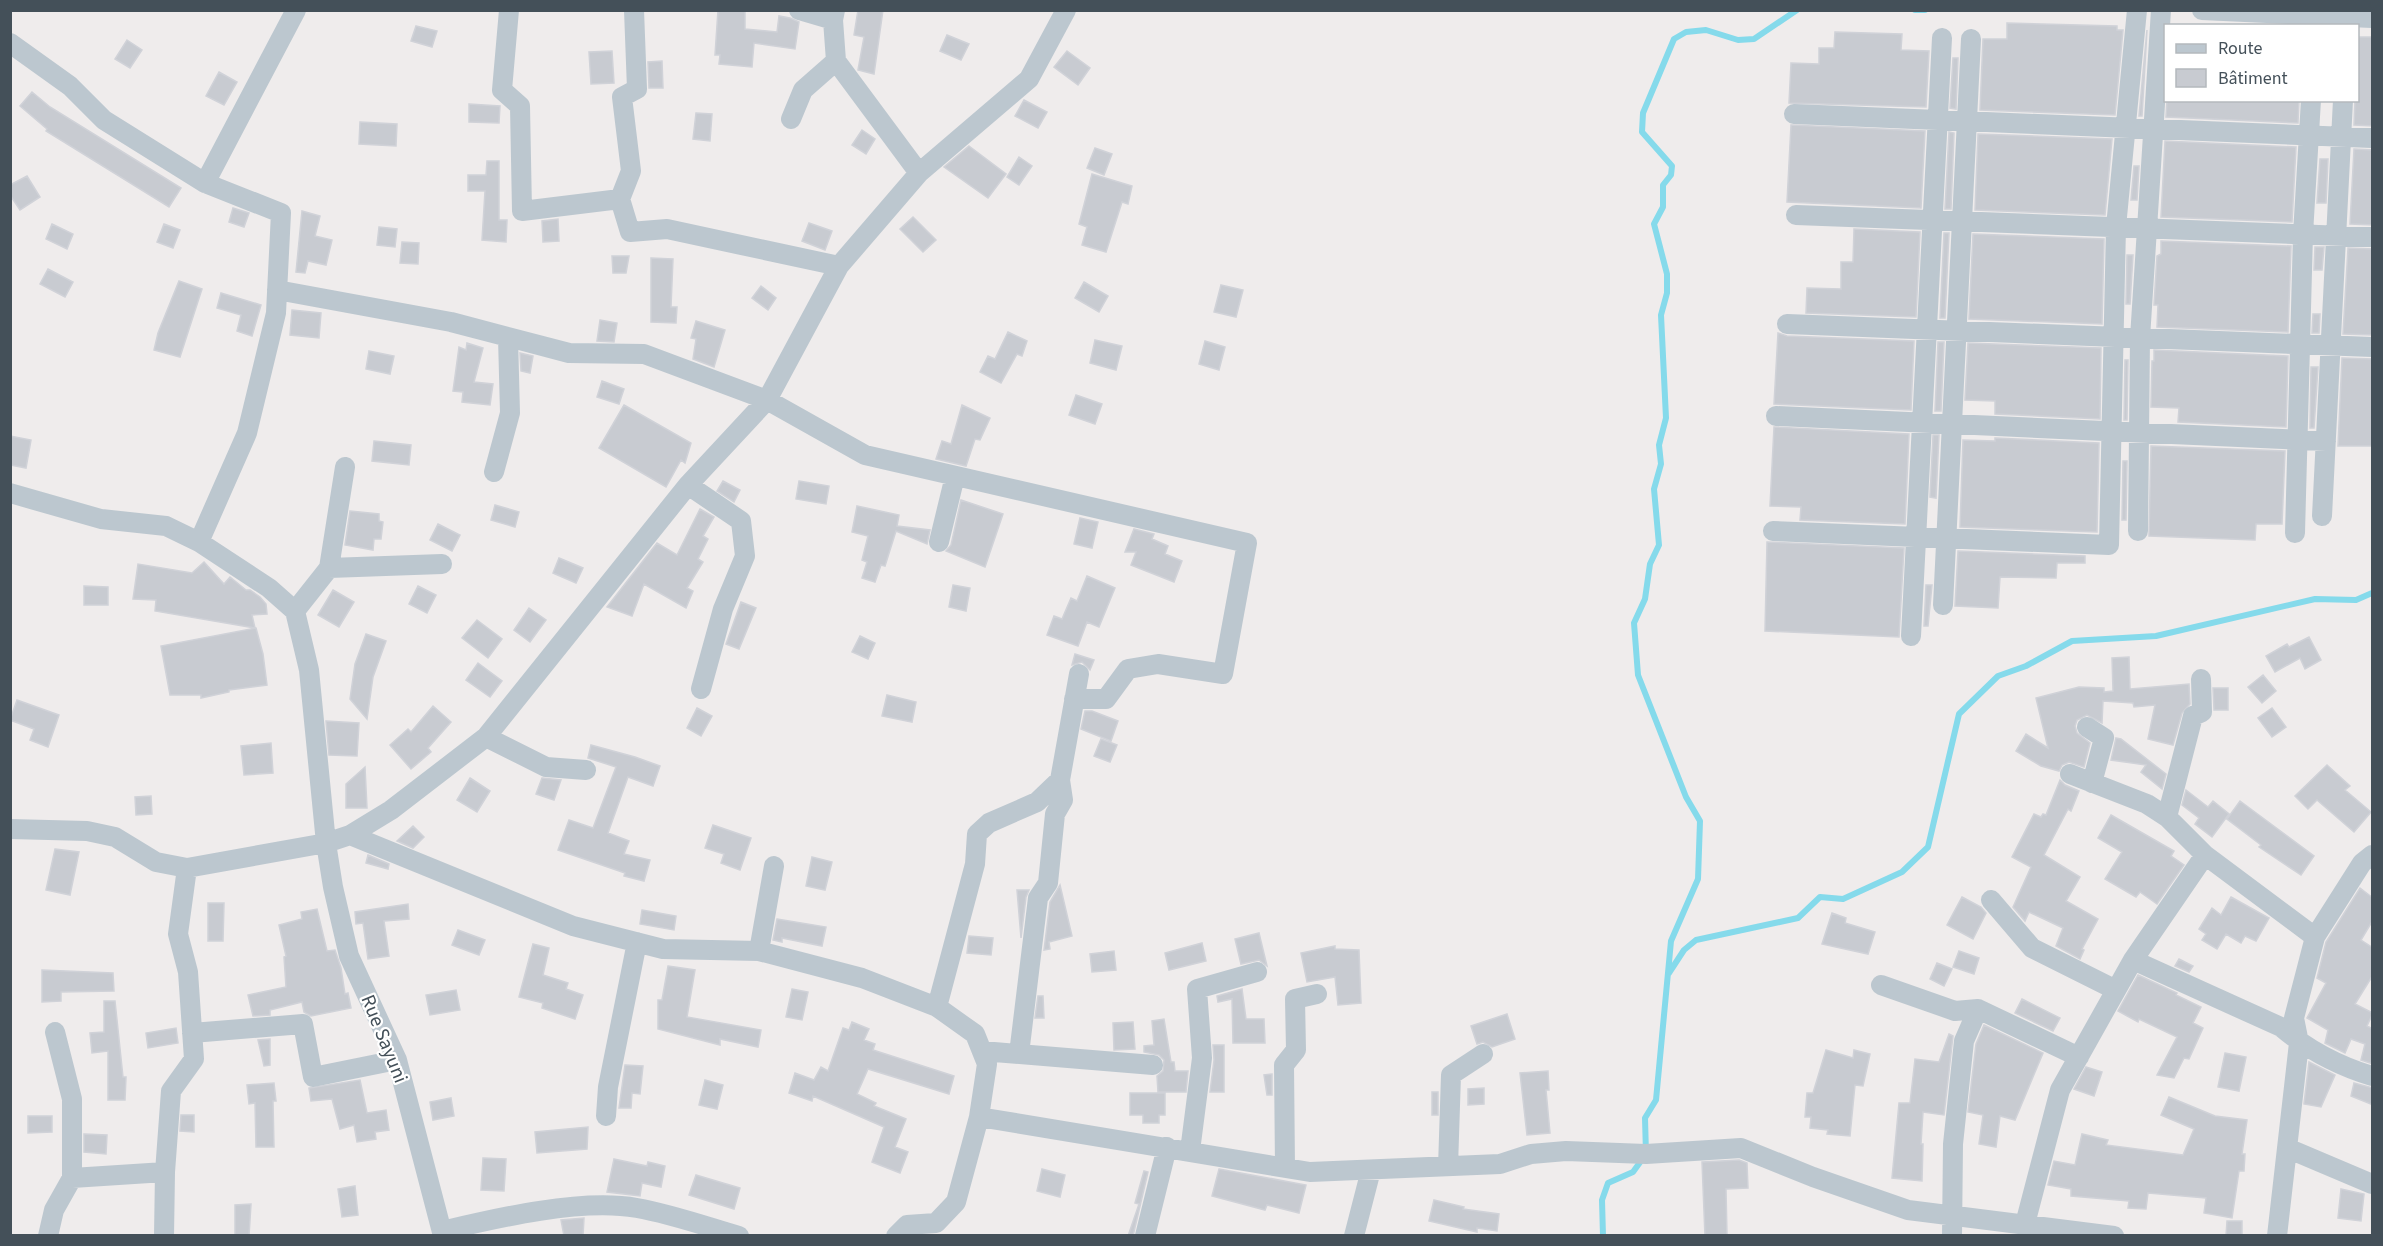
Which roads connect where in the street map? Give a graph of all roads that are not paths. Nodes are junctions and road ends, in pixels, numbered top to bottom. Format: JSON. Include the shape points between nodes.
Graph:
{"nodes":[{"id":1,"x":296,"y":10,"type":"edge"},
{"id":2,"x":509,"y":10,"type":"edge"},
{"id":3,"x":633,"y":10,"type":"edge"},
{"id":4,"x":799,"y":10,"type":"edge"},
{"id":5,"x":1066,"y":10,"type":"edge"},
{"id":6,"x":2137,"y":10,"type":"edge"},
{"id":7,"x":2161,"y":10,"type":"edge"},
{"id":8,"x":2202,"y":10,"type":"edge"},
{"id":9,"x":834,"y":15,"type":"edge"},
{"id":10,"x":2317,"y":17,"type":"edge"},
{"id":11,"x":2347,"y":18,"type":"edge"},
{"id":12,"x":2373,"y":18,"type":"edge"},
{"id":13,"x":1942,"y":38,"type":"dead end"},
{"id":14,"x":1971,"y":39,"type":"dead end"},
{"id":15,"x":10,"y":43,"type":"edge"},
{"id":16,"x":836,"y":61,"type":"junction"},
{"id":17,"x":2311,"y":102,"type":"edge"},
{"id":18,"x":2343,"y":102,"type":"edge"},
{"id":19,"x":1794,"y":114,"type":"dead end"},
{"id":20,"x":791,"y":119,"type":"dead end"},
{"id":21,"x":1937,"y":120,"type":"junction"},
{"id":22,"x":1966,"y":122,"type":"junction"},
{"id":23,"x":2126,"y":128,"type":"junction"},
{"id":24,"x":2154,"y":129,"type":"junction"},
{"id":25,"x":2309,"y":135,"type":"junction"},
{"id":26,"x":2341,"y":137,"type":"junction"},
{"id":27,"x":2373,"y":138,"type":"edge"},
{"id":28,"x":919,"y":173,"type":"junction"},
{"id":29,"x":204,"y":183,"type":"junction"},
{"id":30,"x":620,"y":199,"type":"junction"},
{"id":31,"x":1796,"y":215,"type":"dead end"},
{"id":32,"x":1933,"y":220,"type":"junction"},
{"id":33,"x":1962,"y":221,"type":"junction"},
{"id":34,"x":2116,"y":227,"type":"junction"},
{"id":35,"x":2147,"y":228,"type":"junction"},
{"id":36,"x":2303,"y":234,"type":"junction"},
{"id":37,"x":2336,"y":235,"type":"junction"},
{"id":38,"x":2373,"y":237,"type":"edge"},
{"id":39,"x":839,"y":266,"type":"junction"},
{"id":40,"x":277,"y":290,"type":"junction"},
{"id":41,"x":1787,"y":324,"type":"dead end"},
{"id":42,"x":1927,"y":330,"type":"junction"},
{"id":43,"x":1956,"y":331,"type":"junction"},
{"id":44,"x":508,"y":337,"type":"junction"},
{"id":45,"x":2114,"y":337,"type":"junction"},
{"id":46,"x":2140,"y":338,"type":"junction"},
{"id":47,"x":2301,"y":344,"type":"junction"},
{"id":48,"x":2330,"y":346,"type":"junction"},
{"id":49,"x":2373,"y":347,"type":"edge"},
{"id":50,"x":767,"y":400,"type":"junction"},
{"id":51,"x":1776,"y":416,"type":"dead end"},
{"id":52,"x":1922,"y":422,"type":"junction"},
{"id":53,"x":1952,"y":424,"type":"junction"},
{"id":54,"x":2112,"y":431,"type":"junction"},
{"id":55,"x":2139,"y":432,"type":"junction"},
{"id":56,"x":2299,"y":440,"type":"junction"},
{"id":57,"x":2326,"y":441,"type":"junction"},
{"id":58,"x":345,"y":468,"type":"dead end"},
{"id":59,"x":494,"y":472,"type":"dead end"},
{"id":60,"x":955,"y":476,"type":"junction"},
{"id":61,"x":688,"y":485,"type":"junction"},
{"id":62,"x":10,"y":493,"type":"edge"},
{"id":63,"x":2322,"y":516,"type":"dead end"},
{"id":64,"x":1773,"y":531,"type":"dead end"},
{"id":65,"x":2138,"y":531,"type":"dead end"},
{"id":66,"x":2295,"y":533,"type":"dead end"},
{"id":67,"x":1916,"y":537,"type":"junction"},
{"id":68,"x":1946,"y":539,"type":"junction"},
{"id":69,"x":199,"y":542,"type":"junction"},
{"id":70,"x":939,"y":542,"type":"dead end"},
{"id":71,"x":442,"y":564,"type":"dead end"},
{"id":72,"x":329,"y":568,"type":"junction"},
{"id":73,"x":1943,"y":605,"type":"dead end"},
{"id":74,"x":295,"y":611,"type":"junction"},
{"id":75,"x":1911,"y":636,"type":"dead end"},
{"id":76,"x":1079,"y":674,"type":"dead end"},
{"id":77,"x":2201,"y":679,"type":"dead end"},
{"id":78,"x":701,"y":689,"type":"dead end"},
{"id":79,"x":1074,"y":699,"type":"junction"},
{"id":80,"x":2087,"y":727,"type":"dead end"},
{"id":81,"x":486,"y":737,"type":"junction"},
{"id":82,"x":586,"y":770,"type":"dead end"},
{"id":83,"x":2070,"y":774,"type":"dead end"},
{"id":84,"x":1060,"y":780,"type":"junction"},
{"id":85,"x":2092,"y":783,"type":"junction"},
{"id":86,"x":2167,"y":817,"type":"junction"},
{"id":87,"x":10,"y":829,"type":"edge"},
{"id":88,"x":350,"y":835,"type":"junction"},
{"id":89,"x":326,"y":843,"type":"junction"},
{"id":90,"x":2205,"y":855,"type":"junction"},
{"id":91,"x":2373,"y":855,"type":"edge"},
{"id":92,"x":774,"y":866,"type":"dead end"},
{"id":93,"x":187,"y":868,"type":"junction"},
{"id":94,"x":1991,"y":900,"type":"dead end"},
{"id":95,"x":2315,"y":937,"type":"junction"},
{"id":96,"x":637,"y":942,"type":"junction"},
{"id":97,"x":759,"y":951,"type":"junction"},
{"id":98,"x":2133,"y":960,"type":"junction"},
{"id":99,"x":1257,"y":972,"type":"dead end"},
{"id":100,"x":1881,"y":985,"type":"dead end"},
{"id":101,"x":2116,"y":990,"type":"junction"},
{"id":102,"x":1317,"y":994,"type":"dead end"},
{"id":103,"x":937,"y":1007,"type":"junction"},
{"id":104,"x":1978,"y":1008,"type":"junction"},
{"id":105,"x":55,"y":1032,"type":"dead end"},
{"id":106,"x":192,"y":1033,"type":"junction"},
{"id":107,"x":2299,"y":1042,"type":"junction"},
{"id":108,"x":982,"y":1051,"type":"junction"},
{"id":109,"x":1019,"y":1054,"type":"junction"},
{"id":110,"x":1483,"y":1054,"type":"dead end"},
{"id":111,"x":2079,"y":1057,"type":"junction"},
{"id":112,"x":397,"y":1060,"type":"junction"},
{"id":113,"x":1153,"y":1065,"type":"dead end"},
{"id":114,"x":2373,"y":1077,"type":"edge"},
{"id":115,"x":606,"y":1116,"type":"dead end"},
{"id":116,"x":979,"y":1117,"type":"junction"},
{"id":117,"x":1167,"y":1148,"type":"junction"},
{"id":118,"x":2287,"y":1148,"type":"junction"},
{"id":119,"x":1190,"y":1151,"type":"junction"},
{"id":120,"x":1448,"y":1167,"type":"junction"},
{"id":121,"x":1285,"y":1168,"type":"junction"},
{"id":122,"x":1371,"y":1170,"type":"junction"},
{"id":123,"x":165,"y":1172,"type":"junction"},
{"id":124,"x":72,"y":1178,"type":"junction"},
{"id":125,"x":2373,"y":1184,"type":"edge"},
{"id":126,"x":2025,"y":1224,"type":"junction"},
{"id":127,"x":1953,"y":1226,"type":"edge"},
{"id":128,"x":442,"y":1233,"type":"edge"},
{"id":129,"x":48,"y":1236,"type":"edge"},
{"id":130,"x":164,"y":1236,"type":"edge"},
{"id":131,"x":739,"y":1236,"type":"edge"},
{"id":132,"x":896,"y":1236,"type":"edge"},
{"id":133,"x":1145,"y":1236,"type":"edge"},
{"id":134,"x":1354,"y":1236,"type":"edge"},
{"id":135,"x":2114,"y":1236,"type":"edge"},
{"id":136,"x":2277,"y":1236,"type":"edge"}],
"edges":[{"from":1,"to":29,"type":"street"},
{"from":2,"to":30,"type":"street","via":[[502,90],[520,106],[522,212]]},
{"from":3,"to":30,"type":"street","via":[[637,89],[622,97],[631,171]]},
{"from":4,"to":9,"type":"street"},
{"from":5,"to":28,"type":"street","via":[[1029,78]]},
{"from":6,"to":23,"type":"street"},
{"from":7,"to":24,"type":"street"},
{"from":8,"to":10,"type":"street"},
{"from":9,"to":16,"type":"street"},
{"from":10,"to":11,"type":"street"},
{"from":11,"to":12,"type":"street"},
{"from":13,"to":21,"type":"street"},
{"from":14,"to":22,"type":"street"},
{"from":15,"to":29,"type":"street","via":[[70,86],[104,120]]},
{"from":16,"to":20,"type":"street","via":[[803,90]]},
{"from":16,"to":28,"type":"street"},
{"from":17,"to":25,"type":"street"},
{"from":18,"to":26,"type":"street"},
{"from":19,"to":21,"type":"street"},
{"from":21,"to":22,"type":"street"},
{"from":21,"to":32,"type":"street"},
{"from":22,"to":23,"type":"street"},
{"from":22,"to":33,"type":"street"},
{"from":23,"to":24,"type":"street"},
{"from":23,"to":34,"type":"street"},
{"from":24,"to":25,"type":"street"},
{"from":24,"to":35,"type":"street"},
{"from":25,"to":26,"type":"street"},
{"from":25,"to":36,"type":"street"},
{"from":26,"to":27,"type":"street"},
{"from":26,"to":37,"type":"street"},
{"from":28,"to":39,"type":"street"},
{"from":29,"to":40,"type":"street","via":[[281,213]]},
{"from":30,"to":39,"type":"street","via":[[630,232],[667,229]]},
{"from":31,"to":32,"type":"street"},
{"from":32,"to":33,"type":"street"},
{"from":32,"to":42,"type":"street"},
{"from":33,"to":34,"type":"street"},
{"from":33,"to":43,"type":"street"},
{"from":34,"to":35,"type":"street"},
{"from":34,"to":45,"type":"street"},
{"from":35,"to":36,"type":"street"},
{"from":35,"to":46,"type":"street"},
{"from":36,"to":37,"type":"street"},
{"from":36,"to":47,"type":"street"},
{"from":37,"to":38,"type":"street"},
{"from":37,"to":48,"type":"street"},
{"from":39,"to":50,"type":"street"},
{"from":40,"to":44,"type":"street","via":[[451,322]]},
{"from":40,"to":69,"type":"street","via":[[276,313],[247,434]]},
{"from":41,"to":42,"type":"street"},
{"from":42,"to":43,"type":"street"},
{"from":42,"to":52,"type":"street"},
{"from":43,"to":45,"type":"street"},
{"from":43,"to":53,"type":"street"},
{"from":44,"to":50,"type":"street","via":[[569,353],[644,354]]},
{"from":44,"to":59,"type":"street","via":[[510,413]]},
{"from":45,"to":46,"type":"street"},
{"from":45,"to":54,"type":"street"},
{"from":46,"to":47,"type":"street"},
{"from":46,"to":55,"type":"street"},
{"from":47,"to":48,"type":"street"},
{"from":47,"to":56,"type":"street"},
{"from":48,"to":49,"type":"street"},
{"from":48,"to":57,"type":"street"},
{"from":50,"to":60,"type":"street","via":[[864,455]]},
{"from":50,"to":61,"type":"street"},
{"from":51,"to":52,"type":"street"},
{"from":52,"to":53,"type":"street"},
{"from":52,"to":67,"type":"street"},
{"from":53,"to":54,"type":"street"},
{"from":53,"to":68,"type":"street"},
{"from":54,"to":55,"type":"street"},
{"from":54,"to":68,"type":"street","via":[[2109,545]]},
{"from":55,"to":56,"type":"street"},
{"from":55,"to":65,"type":"street"},
{"from":56,"to":57,"type":"street"},
{"from":56,"to":66,"type":"street"},
{"from":57,"to":63,"type":"street"},
{"from":58,"to":72,"type":"street"},
{"from":60,"to":70,"type":"street"},
{"from":60,"to":79,"type":"street","via":[[1247,543],[1223,674],[1158,664],[1128,669],[1107,699]]},
{"from":61,"to":78,"type":"street","via":[[741,521],[746,556],[723,609]]},
{"from":61,"to":81,"type":"street"},
{"from":62,"to":69,"type":"street","via":[[101,519],[166,526]]},
{"from":64,"to":67,"type":"street"},
{"from":67,"to":68,"type":"street"},
{"from":67,"to":75,"type":"street"},
{"from":68,"to":73,"type":"street"},
{"from":69,"to":74,"type":"street"},
{"from":71,"to":72,"type":"street"},
{"from":72,"to":74,"type":"street"},
{"from":74,"to":89,"type":"street","name":"Rue Sayuni","via":[[309,670]]},
{"from":76,"to":79,"type":"street"},
{"from":77,"to":86,"type":"street","via":[[2202,712],[2193,716]]},
{"from":79,"to":84,"type":"street"},
{"from":80,"to":85,"type":"street","via":[[2104,738]]},
{"from":81,"to":82,"type":"street","via":[[546,767]]},
{"from":81,"to":88,"type":"street","via":[[391,810]]},
{"from":83,"to":85,"type":"street"},
{"from":84,"to":103,"type":"street","via":[[1037,802],[989,823],[977,834],[975,864]]},
{"from":84,"to":109,"type":"street","via":[[1063,800],[1055,814],[1048,883],[1038,898]]},
{"from":85,"to":86,"type":"street","via":[[2147,804]]},
{"from":86,"to":90,"type":"street"},
{"from":87,"to":93,"type":"street","via":[[87,831],[115,837],[156,862]]},
{"from":88,"to":89,"type":"street"},
{"from":88,"to":96,"type":"street","via":[[573,926]]},
{"from":89,"to":93,"type":"street"},
{"from":89,"to":112,"type":"street","name":"Rue Sayuni","via":[[349,956]]},
{"from":90,"to":95,"type":"street"},
{"from":90,"to":98,"type":"street"},
{"from":91,"to":95,"type":"street","via":[[2362,863]]},
{"from":92,"to":97,"type":"street"},
{"from":93,"to":106,"type":"street","via":[[178,934],[188,972]]},
{"from":94,"to":101,"type":"street","via":[[2032,948]]},
{"from":95,"to":107,"type":"street","via":[[2294,1018]]},
{"from":96,"to":97,"type":"street","via":[[663,949]]},
{"from":96,"to":115,"type":"street","via":[[608,1087]]},
{"from":97,"to":103,"type":"street","via":[[862,978]]},
{"from":98,"to":101,"type":"street"},
{"from":98,"to":107,"type":"street","via":[[2281,1027]]},
{"from":99,"to":119,"type":"street","via":[[1197,989],[1202,1058]]},
{"from":100,"to":104,"type":"street","via":[[1955,1011]]},
{"from":101,"to":111,"type":"street"},
{"from":102,"to":121,"type":"street","via":[[1295,999],[1296,1050],[1284,1065]]},
{"from":103,"to":108,"type":"street","via":[[975,1034]]},
{"from":104,"to":111,"type":"street"},
{"from":104,"to":127,"type":"street","via":[[1964,1041],[1953,1144]]},
{"from":105,"to":124,"type":"street","via":[[72,1099]]},
{"from":106,"to":112,"type":"street","via":[[303,1024],[313,1077]]},
{"from":106,"to":123,"type":"street","via":[[194,1059],[171,1091]]},
{"from":107,"to":114,"type":"street","via":[[2349,1069]]},
{"from":107,"to":118,"type":"street"},
{"from":108,"to":109,"type":"street"},
{"from":108,"to":116,"type":"street","via":[[987,1064]]},
{"from":109,"to":113,"type":"street"},
{"from":110,"to":120,"type":"street","via":[[1451,1075]]},
{"from":111,"to":126,"type":"street","via":[[2060,1090]]},
{"from":112,"to":128,"type":"street","name":"Rue Sayuni"},
{"from":116,"to":117,"type":"street"},
{"from":116,"to":132,"type":"street","via":[[956,1202],[936,1223],[907,1225]]},
{"from":117,"to":119,"type":"street"},
{"from":117,"to":133,"type":"street"},
{"from":118,"to":125,"type":"street"},
{"from":118,"to":136,"type":"street"},
{"from":119,"to":121,"type":"street"},
{"from":120,"to":122,"type":"street"},
{"from":120,"to":127,"type":"street","via":[[1500,1164],[1566,1151],[1646,1154],[1741,1148]]},
{"from":121,"to":122,"type":"street","via":[[1310,1172]]},
{"from":122,"to":134,"type":"street"},
{"from":123,"to":124,"type":"street"},
{"from":123,"to":130,"type":"street"},
{"from":124,"to":129,"type":"street","via":[[54,1210]]},
{"from":126,"to":127,"type":"street"},
{"from":126,"to":135,"type":"street"},
{"from":128,"to":131,"type":"street","via":[[491,1219],[584,1205],[636,1208]]}]}
